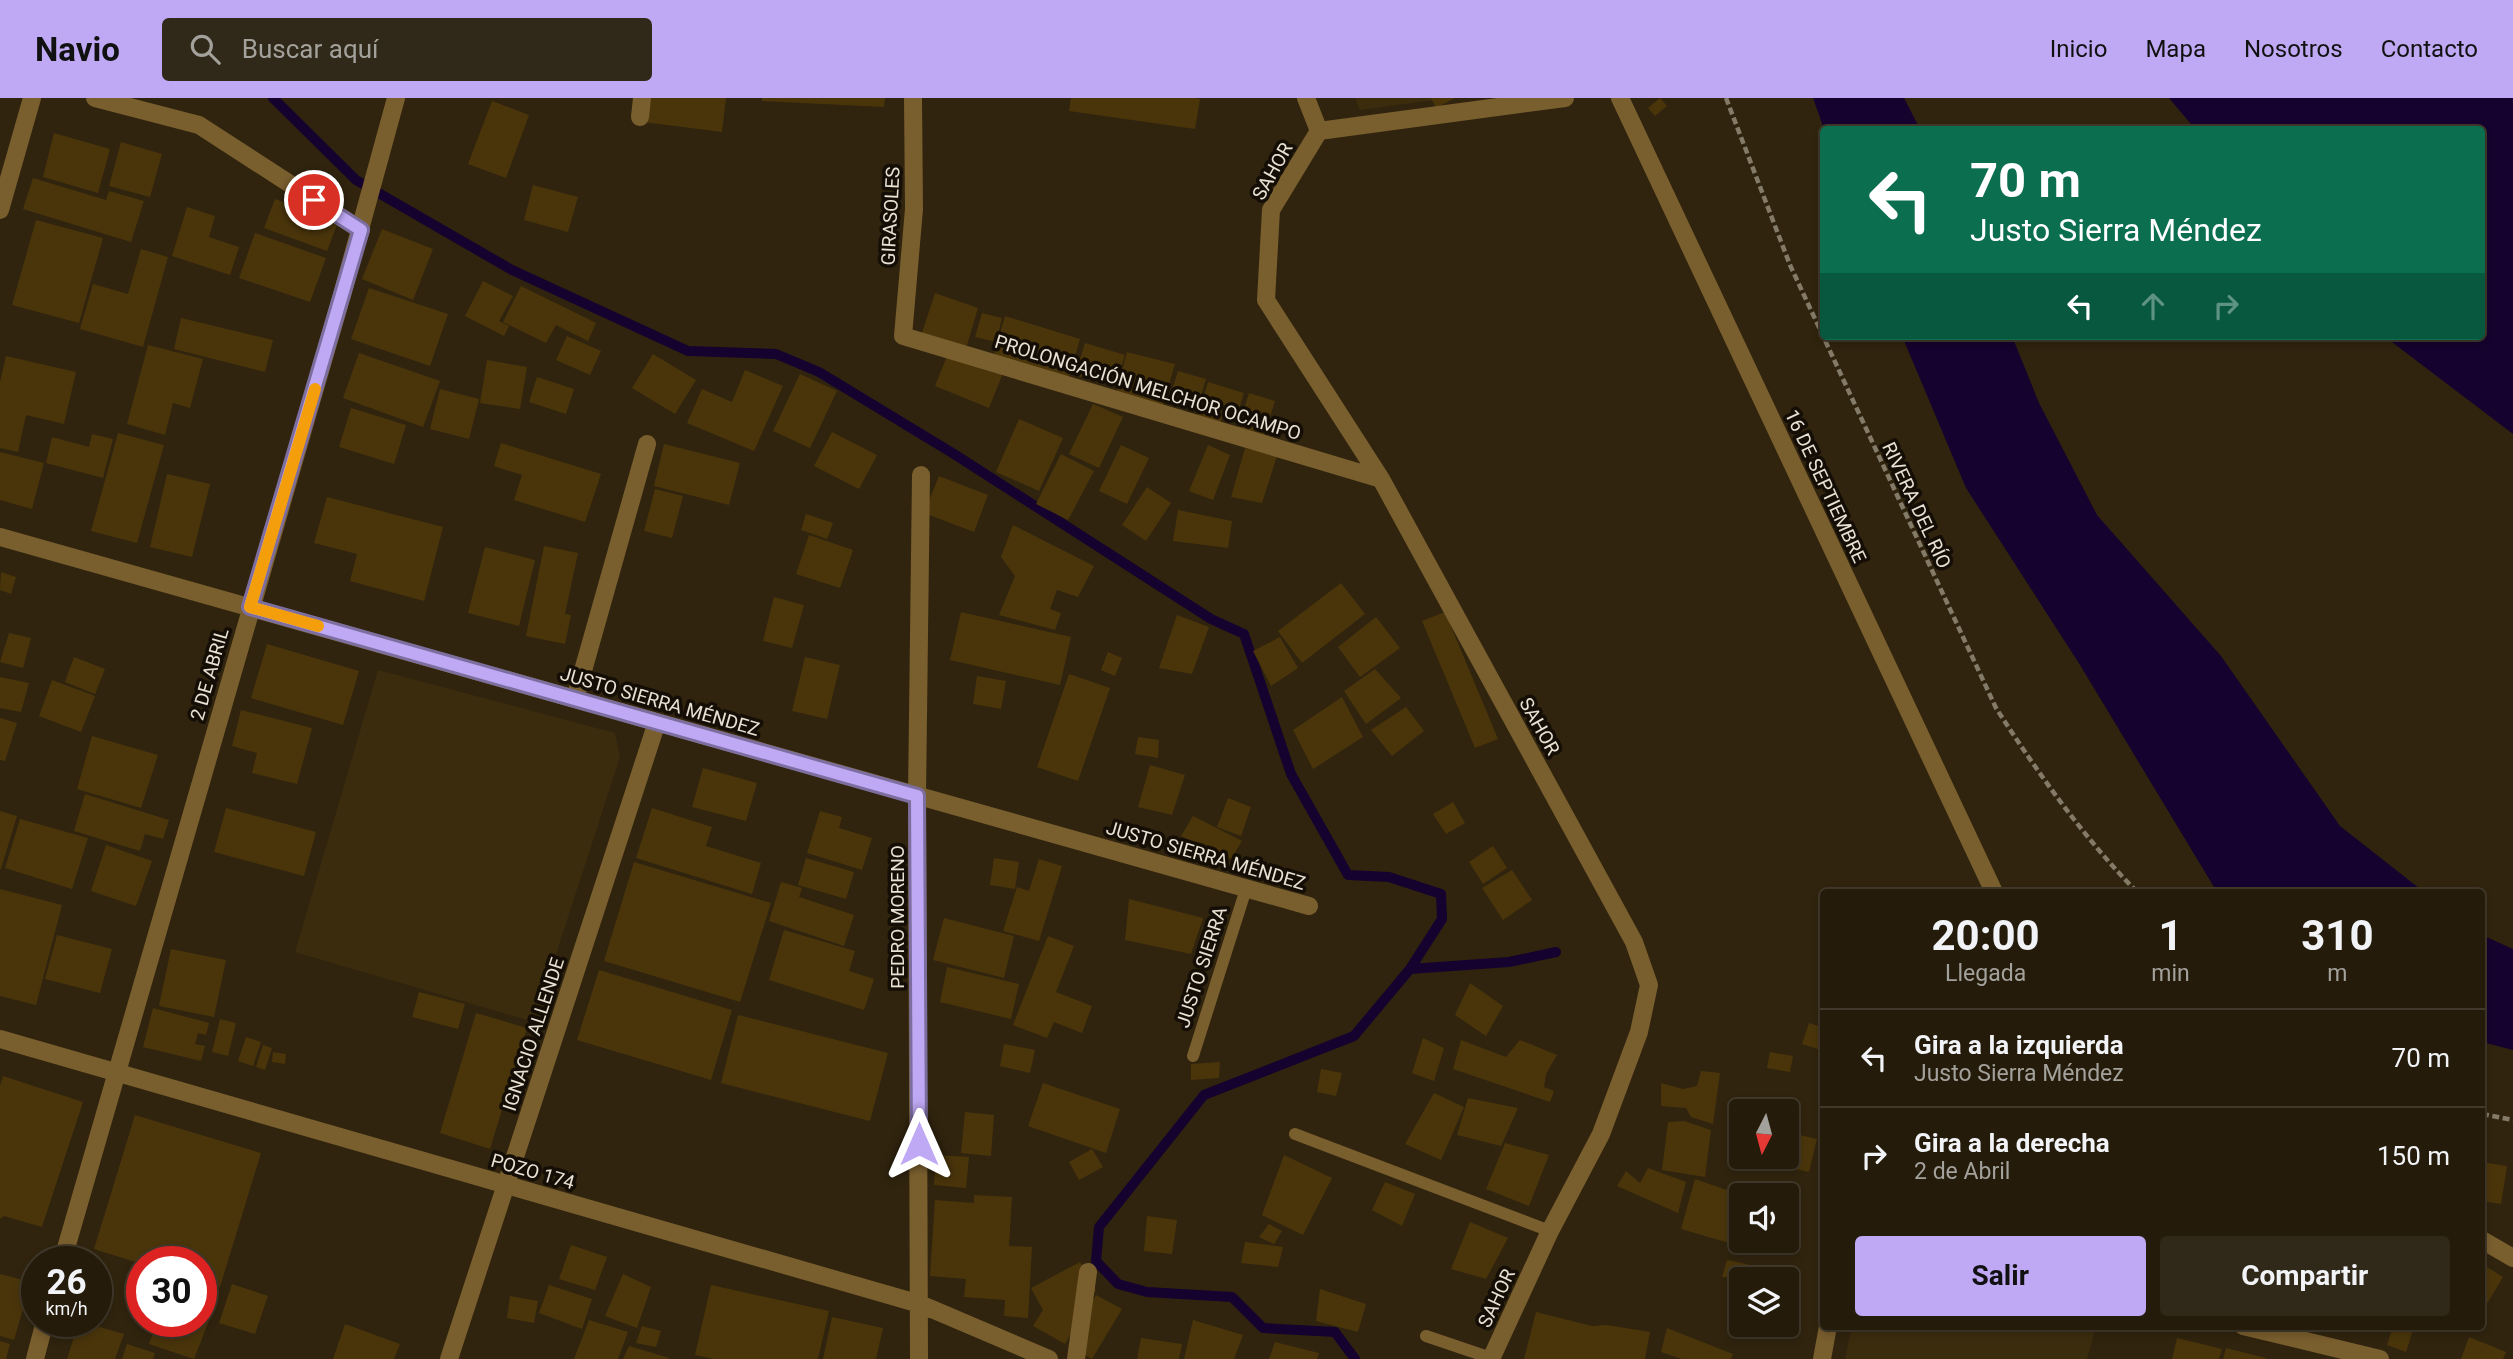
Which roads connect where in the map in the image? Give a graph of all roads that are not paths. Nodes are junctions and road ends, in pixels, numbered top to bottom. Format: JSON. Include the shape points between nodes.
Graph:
{"nodes":[{"id":1,"x":32,"y":98,"type":"edge"},
{"id":2,"x":95,"y":98,"type":"edge"},
{"id":3,"x":396,"y":98,"type":"edge"},
{"id":4,"x":642,"y":98,"type":"edge"},
{"id":5,"x":913,"y":98,"type":"edge"},
{"id":6,"x":1306,"y":98,"type":"edge"},
{"id":7,"x":1564,"y":98,"type":"edge"},
{"id":8,"x":1620,"y":98,"type":"edge"},
{"id":9,"x":640,"y":117,"type":"dead end"},
{"id":10,"x":1319,"y":131,"type":"junction"},
{"id":11,"x":0,"y":210,"type":"edge"},
{"id":12,"x":361,"y":230,"type":"junction"},
{"id":13,"x":903,"y":337,"type":"joint"},
{"id":14,"x":648,"y":444,"type":"dead end"},
{"id":15,"x":921,"y":475,"type":"dead end"},
{"id":16,"x":1381,"y":479,"type":"junction"},
{"id":17,"x":0,"y":537,"type":"edge"},
{"id":18,"x":250,"y":607,"type":"junction"},
{"id":19,"x":575,"y":699,"type":"junction"},
{"id":20,"x":657,"y":722,"type":"junction"},
{"id":21,"x":917,"y":796,"type":"junction"},
{"id":22,"x":1246,"y":889,"type":"junction"},
{"id":23,"x":1993,"y":889,"type":"edge"},
{"id":24,"x":1310,"y":906,"type":"dead end"},
{"id":25,"x":0,"y":1039,"type":"edge"},
{"id":26,"x":1193,"y":1056,"type":"dead end"},
{"id":27,"x":116,"y":1073,"type":"junction"},
{"id":28,"x":1295,"y":1134,"type":"dead end"},
{"id":29,"x":506,"y":1185,"type":"junction"},
{"id":30,"x":1550,"y":1231,"type":"junction"},
{"id":31,"x":2485,"y":1242,"type":"edge"},
{"id":32,"x":67,"y":1246,"type":"edge"},
{"id":33,"x":2513,"y":1258,"type":"edge"},
{"id":34,"x":1088,"y":1272,"type":"dead end"},
{"id":35,"x":920,"y":1304,"type":"junction"},
{"id":36,"x":1827,"y":1330,"type":"edge"},
{"id":37,"x":2260,"y":1330,"type":"edge"},
{"id":38,"x":1426,"y":1336,"type":"dead end"},
{"id":39,"x":40,"y":1337,"type":"edge"},
{"id":40,"x":1491,"y":1358,"type":"edge"},
{"id":41,"x":34,"y":1359,"type":"edge"},
{"id":42,"x":449,"y":1359,"type":"edge"},
{"id":43,"x":919,"y":1359,"type":"edge"},
{"id":44,"x":1049,"y":1359,"type":"edge"},
{"id":45,"x":1076,"y":1359,"type":"edge"},
{"id":46,"x":1822,"y":1359,"type":"edge"},
{"id":47,"x":2380,"y":1359,"type":"edge"}],
"edges":[{"from":1,"to":11,"type":"street"},
{"from":2,"to":12,"type":"street","via":[[199,125]]},
{"from":3,"to":12,"type":"street","name":"2 DE ABRIL"},
{"from":4,"to":9,"type":"street"},
{"from":5,"to":13,"type":"street","name":"GIRASOLES","via":[[914,209]]},
{"from":6,"to":10,"type":"street"},
{"from":7,"to":10,"type":"street"},
{"from":8,"to":23,"type":"street","name":"16 DE SEPTIEMBRE"},
{"from":10,"to":16,"type":"street","name":"SAHOR","via":[[1271,210],[1266,300]]},
{"from":12,"to":18,"type":"street","name":"2 DE ABRIL"},
{"from":13,"to":16,"type":"street","name":"PROLONGACIÓN MELCHOR OCAMPO"},
{"from":14,"to":19,"type":"street"},
{"from":15,"to":21,"type":"street","name":"PEDRO MORENO"},
{"from":16,"to":30,"type":"street","name":"SAHOR","via":[[1634,942],[1649,985],[1639,1032],[1601,1134]]},
{"from":17,"to":18,"type":"street","name":"JUSTO SIERRA MÉNDEZ"},
{"from":18,"to":19,"type":"street","name":"JUSTO SIERRA MÉNDEZ"},
{"from":18,"to":27,"type":"street","name":"2 DE ABRIL"},
{"from":19,"to":20,"type":"street","name":"JUSTO SIERRA MÉNDEZ"},
{"from":20,"to":21,"type":"street","name":"JUSTO SIERRA MÉNDEZ"},
{"from":20,"to":29,"type":"street","name":"IGNACIO ALLENDE"},
{"from":21,"to":22,"type":"street","name":"JUSTO SIERRA MÉNDEZ"},
{"from":21,"to":35,"type":"street","name":"PEDRO MORENO"},
{"from":22,"to":24,"type":"street","name":"JUSTO SIERRA MÉNDEZ"},
{"from":22,"to":26,"type":"lane","name":"JUSTO SIERRA"},
{"from":25,"to":27,"type":"street","name":"POZO 174"},
{"from":27,"to":29,"type":"street","name":"POZO 174"},
{"from":27,"to":32,"type":"street","name":"2 DE ABRIL"},
{"from":28,"to":30,"type":"lane"},
{"from":29,"to":35,"type":"street","name":"POZO 174"},
{"from":29,"to":42,"type":"street","name":"IGNACIO ALLENDE"},
{"from":30,"to":40,"type":"street","name":"SAHOR"},
{"from":31,"to":33,"type":"street"},
{"from":34,"to":45,"type":"street"},
{"from":35,"to":43,"type":"street","name":"PEDRO MORENO"},
{"from":35,"to":44,"type":"street","name":"POZO 174"},
{"from":36,"to":46,"type":"street"},
{"from":37,"to":47,"type":"street"},
{"from":38,"to":40,"type":"lane"},
{"from":39,"to":41,"type":"street"}]}
